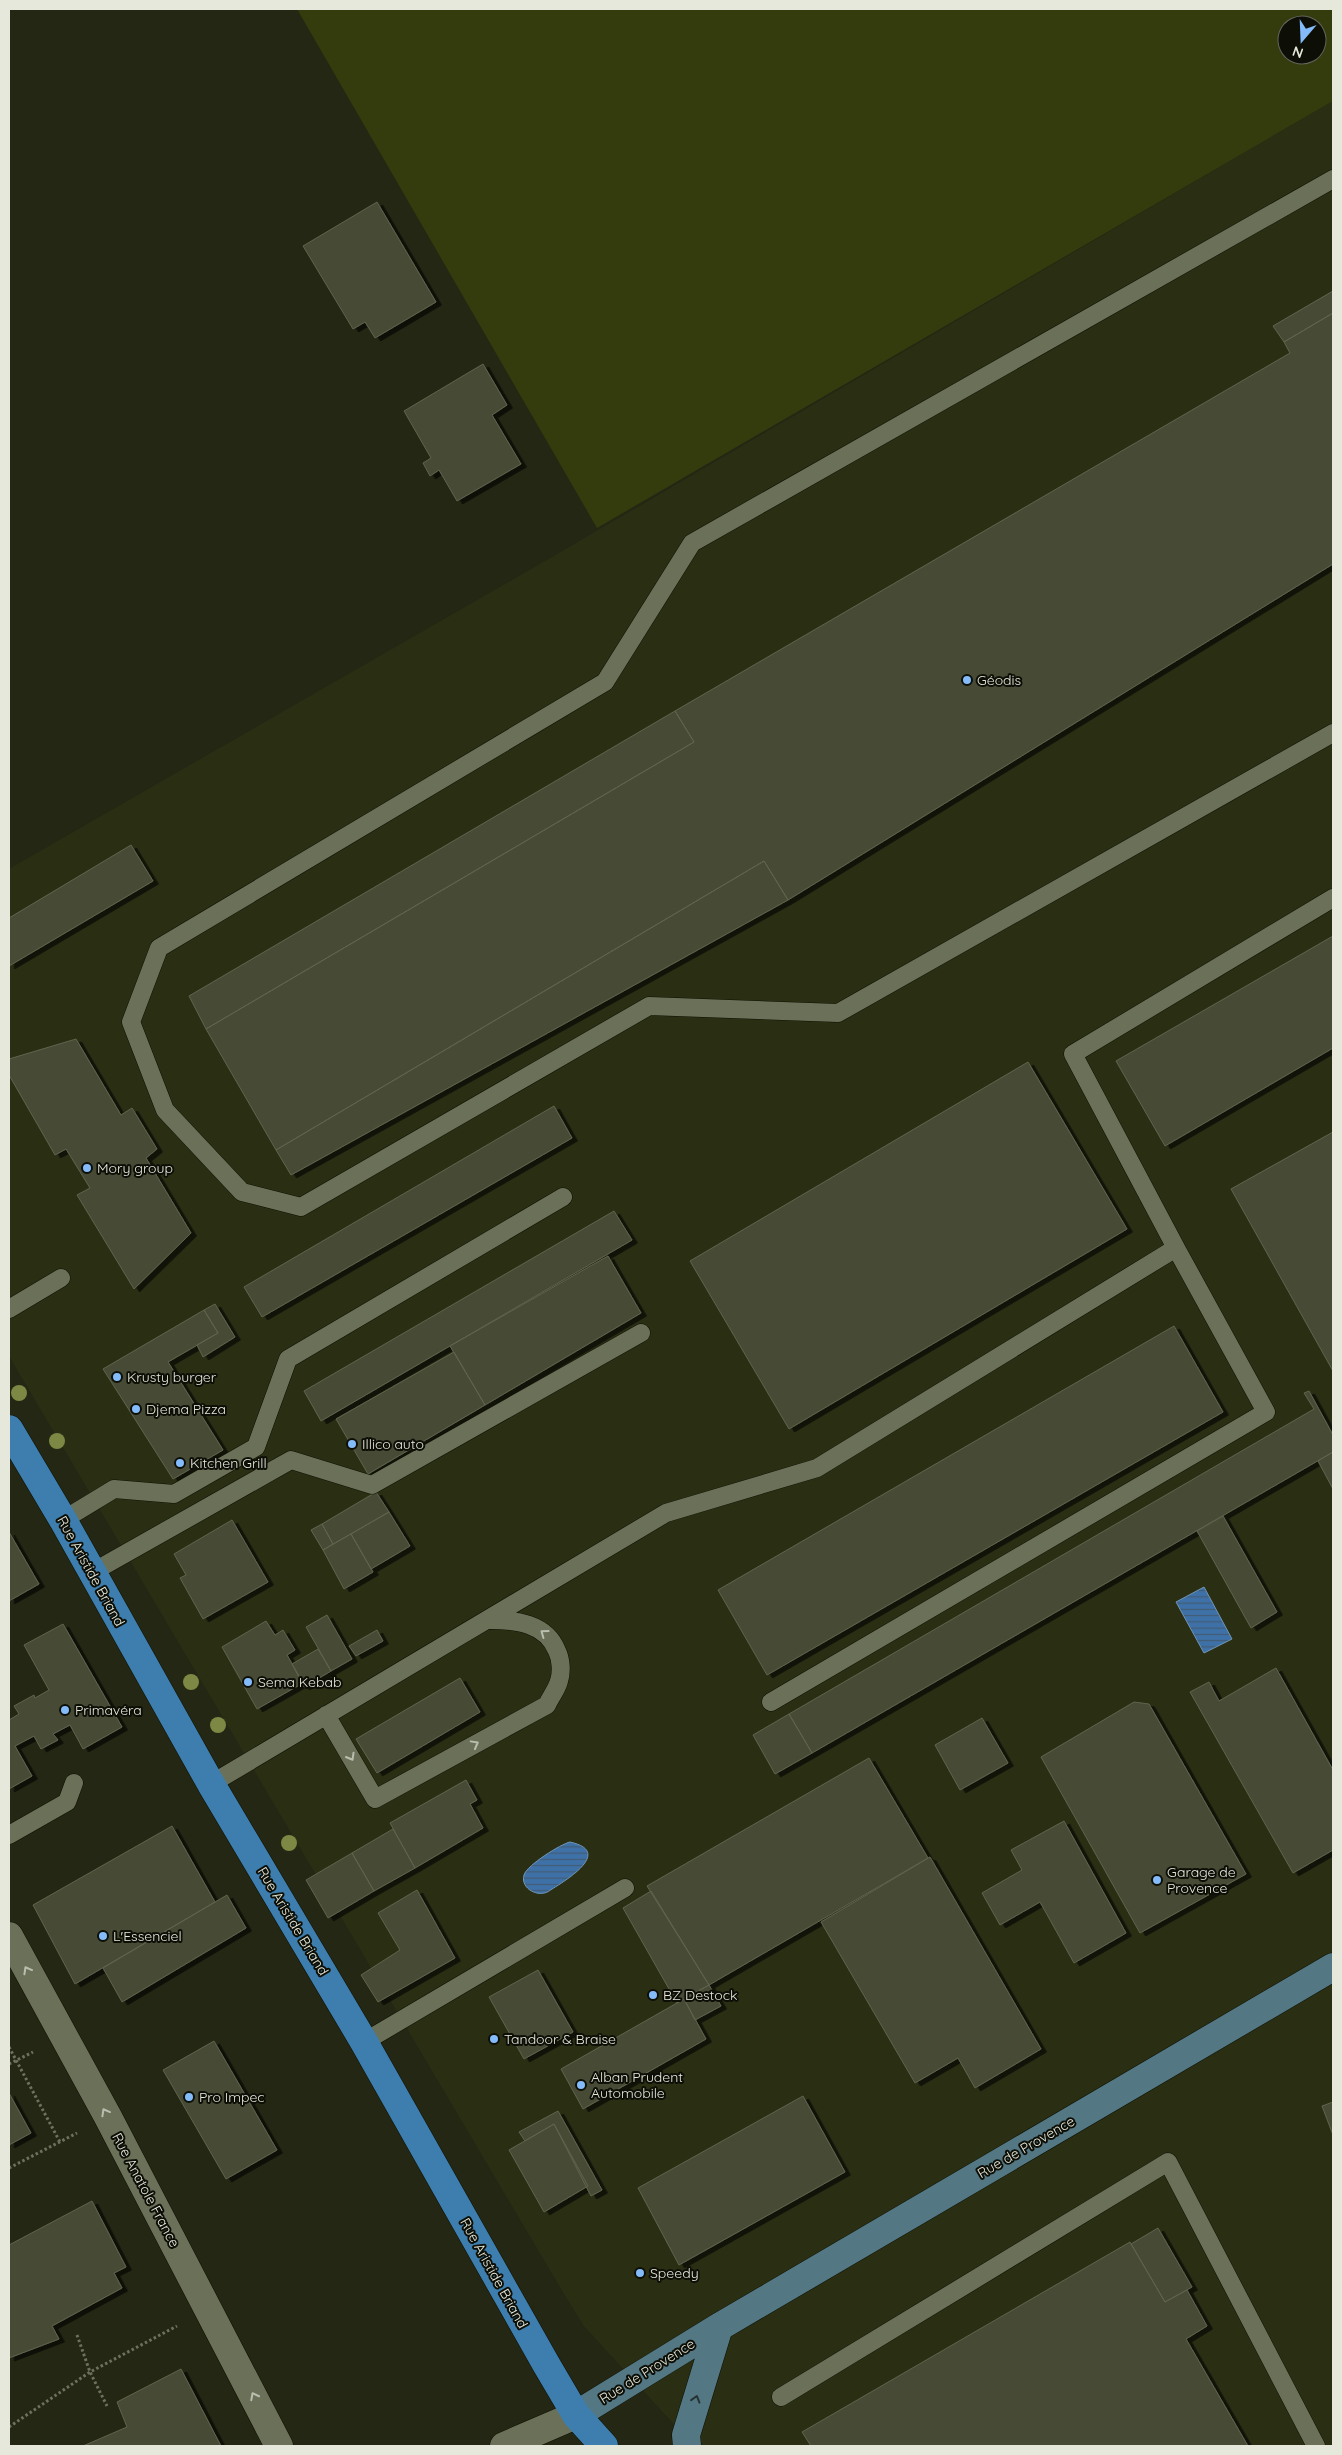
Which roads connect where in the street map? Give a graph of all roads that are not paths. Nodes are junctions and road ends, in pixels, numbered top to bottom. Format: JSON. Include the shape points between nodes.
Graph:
{"nodes":[{"id":1,"x":1333,"y":179,"type":"edge"},
{"id":2,"x":1333,"y":733,"type":"edge"},
{"id":3,"x":1333,"y":898,"type":"edge"},
{"id":4,"x":563,"y":1197,"type":"dead end"},
{"id":5,"x":1176,"y":1248,"type":"junction"},
{"id":6,"x":61,"y":1278,"type":"dead end"},
{"id":7,"x":9,"y":1309,"type":"edge"},
{"id":8,"x":641,"y":1333,"type":"dead end"},
{"id":9,"x":9,"y":1429,"type":"edge"},
{"id":10,"x":63,"y":1520,"type":"junction"},
{"id":11,"x":91,"y":1573,"type":"junction"},
{"id":12,"x":487,"y":1620,"type":"junction"},
{"id":13,"x":771,"y":1702,"type":"dead end"},
{"id":14,"x":326,"y":1715,"type":"junction"},
{"id":15,"x":74,"y":1783,"type":"dead end"},
{"id":16,"x":211,"y":1784,"type":"junction"},
{"id":17,"x":9,"y":1835,"type":"edge"},
{"id":18,"x":625,"y":1888,"type":"dead end"},
{"id":19,"x":9,"y":1936,"type":"edge"},
{"id":20,"x":1333,"y":1967,"type":"edge"},
{"id":21,"x":364,"y":2042,"type":"junction"},
{"id":22,"x":718,"y":2327,"type":"junction"},
{"id":23,"x":781,"y":2396,"type":"dead end"},
{"id":24,"x":576,"y":2414,"type":"junction"},
{"id":25,"x":279,"y":2446,"type":"edge"},
{"id":26,"x":504,"y":2446,"type":"edge"},
{"id":27,"x":583,"y":2446,"type":"edge"},
{"id":28,"x":604,"y":2446,"type":"edge"},
{"id":29,"x":687,"y":2446,"type":"edge"},
{"id":30,"x":1316,"y":2446,"type":"edge"}],
"edges":[{"from":1,"to":2,"type":"lane","via":[[692,544],[605,682],[159,948],[132,1022],[165,1110],[242,1192],[302,1207],[649,1006],[838,1014]]},
{"from":3,"to":5,"type":"lane","via":[[1073,1054]]},
{"from":4,"to":10,"type":"lane","via":[[288,1360],[256,1447],[174,1494],[114,1489]]},
{"from":5,"to":12,"type":"lane","via":[[817,1468],[666,1513]]},
{"from":5,"to":13,"type":"lane","via":[[1266,1412]]},
{"from":6,"to":7,"type":"lane"},
{"from":8,"to":11,"type":"lane","via":[[372,1485],[291,1460]]},
{"from":9,"to":10,"type":"main road","name":"Rue Aristide Briand"},
{"from":10,"to":11,"type":"main road","name":"Rue Aristide Briand"},
{"from":11,"to":16,"type":"main road","name":"Rue Aristide Briand"},
{"from":12,"to":14,"type":"lane"},
{"from":14,"to":12,"type":"lane","one_way":true,"via":[[375,1799],[547,1705],[559,1681],[560,1659],[553,1639],[534,1625],[511,1620]]},
{"from":14,"to":16,"type":"lane"},
{"from":15,"to":17,"type":"lane","via":[[67,1802]]},
{"from":16,"to":21,"type":"main road","name":"Rue Aristide Briand"},
{"from":18,"to":21,"type":"lane"},
{"from":25,"to":19,"type":"street","name":"Rue Anatole France","one_way":true,"via":[[108,2117]]},
{"from":20,"to":22,"type":"main road","name":"Rue de Provence"},
{"from":21,"to":24,"type":"main road","name":"Rue Aristide Briand"},
{"from":22,"to":24,"type":"main road","name":"Rue de Provence"},
{"from":29,"to":22,"type":"main road","name":"Rue de Provence","one_way":true,"via":[[686,2435]]},
{"from":23,"to":30,"type":"lane","via":[[1168,2162]]},
{"from":24,"to":26,"type":"street"},
{"from":24,"to":27,"type":"main road","name":"Rue Aristide Briand"},
{"from":24,"to":28,"type":"main road","name":"Rue Aristide Briand"}]}
